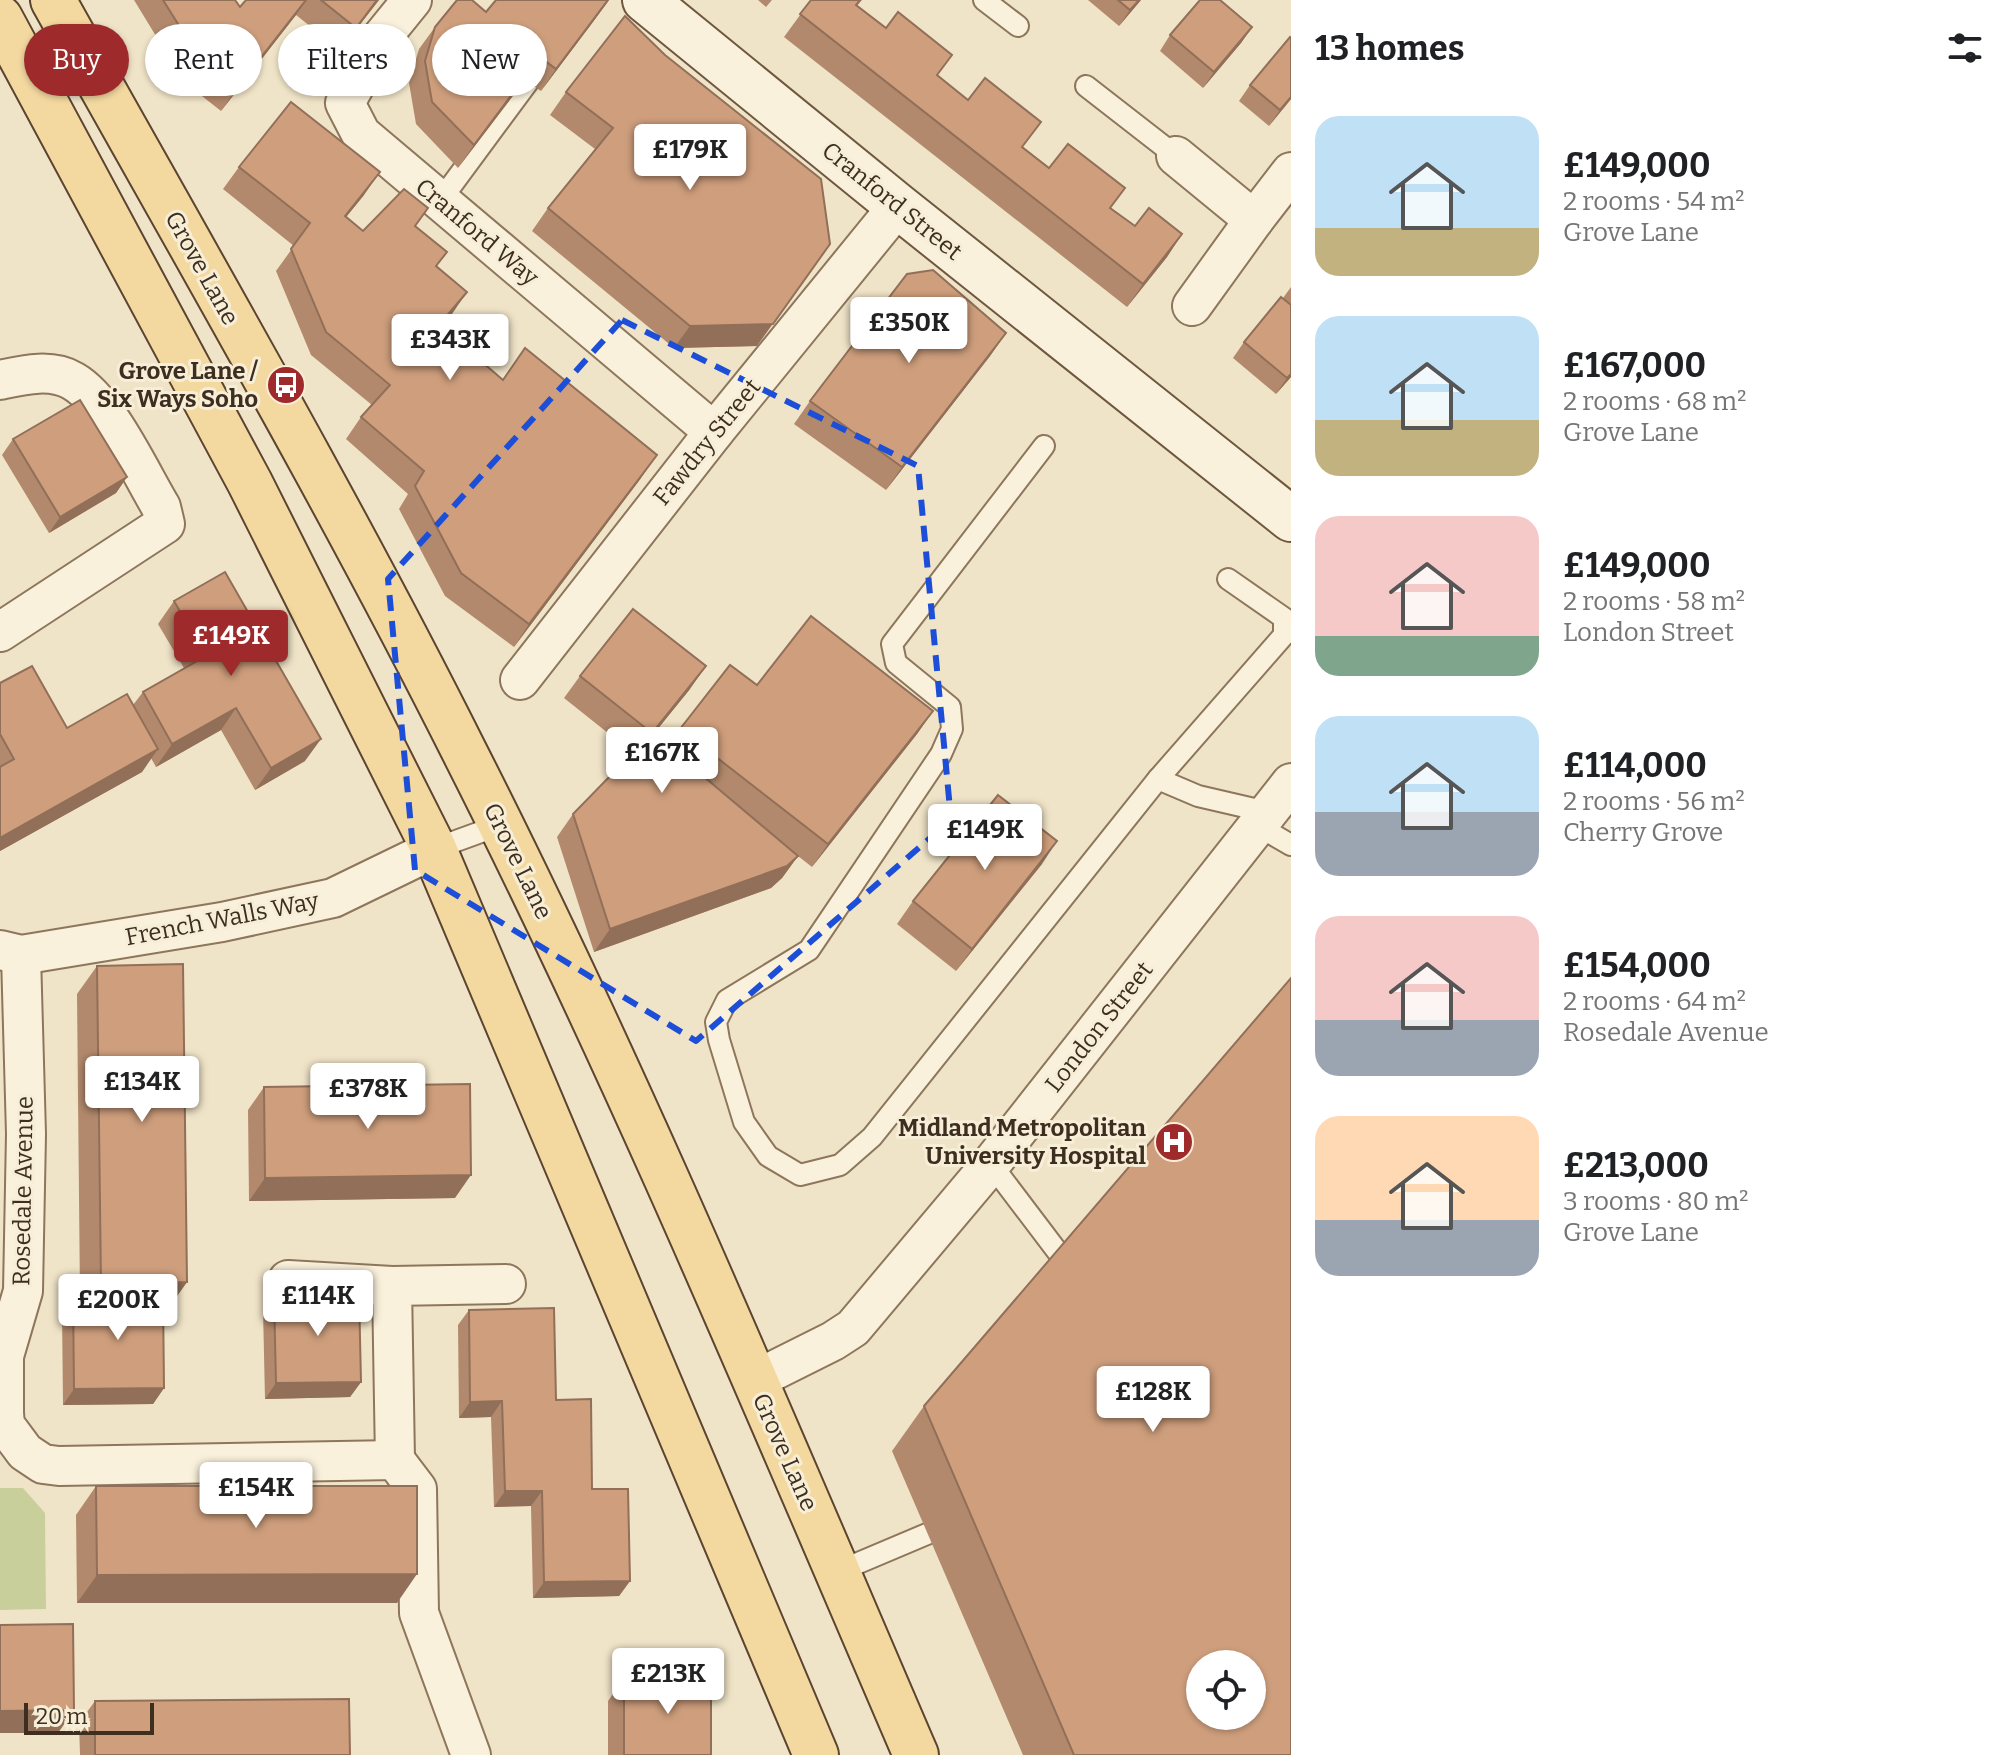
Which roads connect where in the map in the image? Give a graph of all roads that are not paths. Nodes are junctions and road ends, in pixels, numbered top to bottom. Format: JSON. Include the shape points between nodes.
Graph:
{"nodes":[{"id":1,"x":53,"y":0,"type":"edge"},
{"id":2,"x":412,"y":0,"type":"edge"},
{"id":3,"x":645,"y":0,"type":"edge"},
{"id":4,"x":984,"y":0,"type":"edge"},
{"id":5,"x":0,"y":18,"type":"edge"},
{"id":6,"x":1018,"y":26,"type":"dead end"},
{"id":7,"x":557,"y":44,"type":"edge"},
{"id":8,"x":1086,"y":86,"type":"dead end"},
{"id":9,"x":1176,"y":156,"type":"joint"},
{"id":10,"x":1291,"y":172,"type":"edge"},
{"id":11,"x":440,"y":201,"type":"junction"},
{"id":12,"x":898,"y":206,"type":"junction"},
{"id":13,"x":1254,"y":220,"type":"junction"},
{"id":14,"x":1192,"y":306,"type":"dead end"},
{"id":15,"x":0,"y":380,"type":"edge"},
{"id":16,"x":714,"y":432,"type":"junction"},
{"id":17,"x":1044,"y":446,"type":"dead end"},
{"id":18,"x":1291,"y":519,"type":"edge"},
{"id":19,"x":1228,"y":579,"type":"dead end"},
{"id":20,"x":0,"y":632,"type":"edge"},
{"id":21,"x":520,"y":680,"type":"dead end"},
{"id":22,"x":1158,"y":779,"type":"junction"},
{"id":23,"x":1291,"y":783,"type":"edge"},
{"id":24,"x":1262,"y":819,"type":"junction"},
{"id":25,"x":500,"y":825,"type":"junction"},
{"id":26,"x":1291,"y":845,"type":"edge"},
{"id":27,"x":434,"y":849,"type":"junction"},
{"id":28,"x":11,"y":952,"type":"edge"},
{"id":29,"x":991,"y":1164,"type":"junction"},
{"id":30,"x":288,"y":1280,"type":"dead end"},
{"id":31,"x":506,"y":1284,"type":"dead end"},
{"id":32,"x":392,"y":1286,"type":"junction"},
{"id":33,"x":1081,"y":1292,"type":"edge"},
{"id":34,"x":753,"y":1381,"type":"junction"},
{"id":35,"x":395,"y":1460,"type":"junction"},
{"id":36,"x":960,"y":1523,"type":"edge"},
{"id":37,"x":837,"y":1572,"type":"junction"},
{"id":38,"x":471,"y":1755,"type":"edge"},
{"id":39,"x":816,"y":1755,"type":"edge"},
{"id":40,"x":916,"y":1755,"type":"edge"}],
"edges":[{"from":1,"to":25,"type":"main road","name":"Grove Lane","via":[[338,512]]},
{"from":2,"to":11,"type":"street","name":"Cranford Way","via":[[382,37],[345,103],[361,134]]},
{"from":3,"to":12,"type":"main road","name":"Cranford Street"},
{"from":4,"to":6,"type":"lane"},
{"from":5,"to":27,"type":"main road","via":[[250,483]]},
{"from":7,"to":11,"type":"lane"},
{"from":8,"to":9,"type":"lane"},
{"from":9,"to":13,"type":"street"},
{"from":10,"to":13,"type":"street"},
{"from":11,"to":16,"type":"street","name":"Cranford Way"},
{"from":12,"to":16,"type":"street","name":"Fawdry Street"},
{"from":12,"to":18,"type":"main road","name":"Cranford Street"},
{"from":13,"to":14,"type":"street"},
{"from":15,"to":20,"type":"street","via":[[49,374],[73,380],[102,408],[161,507],[165,524]]},
{"from":16,"to":21,"type":"street","name":"Fawdry Street"},
{"from":17,"to":22,"type":"lane","via":[[892,644],[896,663],[950,707],[952,729],[941,754],[809,950],[727,1000],[716,1022],[744,1122],[768,1156],[800,1175],[840,1165],[872,1137]]},
{"from":19,"to":22,"type":"lane","via":[[1284,618],[1284,635]]},
{"from":22,"to":24,"type":"lane"},
{"from":23,"to":24,"type":"street","name":"London Street"},
{"from":24,"to":26,"type":"lane"},
{"from":24,"to":29,"type":"street","name":"London Street"},
{"from":25,"to":27,"type":"lane"},
{"from":25,"to":34,"type":"main road","name":"Grove Lane","via":[[631,1100]]},
{"from":27,"to":28,"type":"street","name":"French Walls Way","via":[[333,898],[222,922]]},
{"from":27,"to":39,"type":"main road"},
{"from":28,"to":35,"type":"street","name":"Rosedale Avenue","via":[[26,1134],[23,1291],[4,1356],[5,1425],[13,1439],[43,1464],[59,1466]]},
{"from":29,"to":33,"type":"lane","via":[[1060,1255]]},
{"from":29,"to":34,"type":"street","name":"London Street","via":[[853,1328]]},
{"from":30,"to":32,"type":"street"},
{"from":31,"to":32,"type":"street"},
{"from":32,"to":35,"type":"street"},
{"from":34,"to":37,"type":"main road","name":"Grove Lane"},
{"from":35,"to":38,"type":"street","via":[[417,1489],[419,1613]]},
{"from":36,"to":37,"type":"lane"},
{"from":37,"to":40,"type":"main road","name":"Grove Lane"}]}
